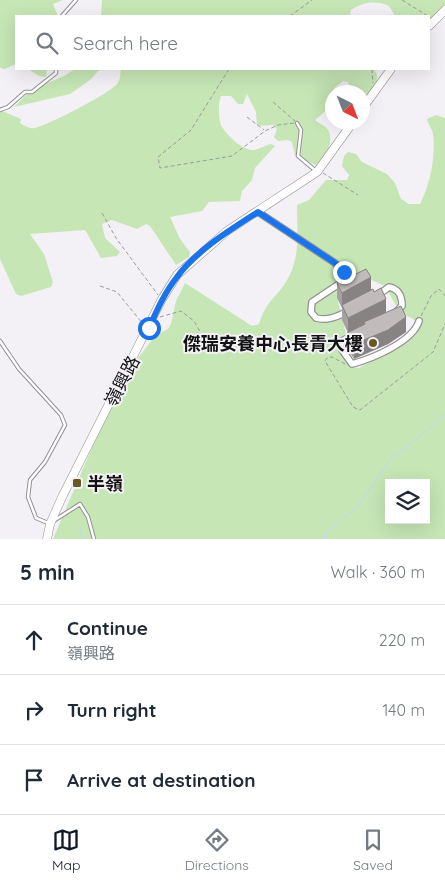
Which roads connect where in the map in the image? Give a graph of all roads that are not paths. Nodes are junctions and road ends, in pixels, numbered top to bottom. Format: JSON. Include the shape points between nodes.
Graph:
{"nodes":[{"id":1,"x":76,"y":0,"type":"edge"},
{"id":2,"x":445,"y":10,"type":"edge"},
{"id":3,"x":63,"y":15,"type":"edge"},
{"id":4,"x":430,"y":25,"type":"edge"},
{"id":5,"x":56,"y":70,"type":"edge"},
{"id":6,"x":389,"y":70,"type":"edge"},
{"id":7,"x":370,"y":98,"type":"edge"},
{"id":8,"x":0,"y":110,"type":"edge"},
{"id":9,"x":297,"y":123,"type":"road end"},
{"id":10,"x":347,"y":130,"type":"edge"},
{"id":11,"x":317,"y":172,"type":"junction"},
{"id":12,"x":258,"y":212,"type":"junction"},
{"id":13,"x":370,"y":299,"type":"edge"},
{"id":14,"x":355,"y":307,"type":"edge"},
{"id":15,"x":392,"y":316,"type":"edge"},
{"id":16,"x":419,"y":321,"type":"road end"},
{"id":17,"x":362,"y":332,"type":"edge"},
{"id":18,"x":0,"y":340,"type":"edge"},
{"id":19,"x":50,"y":524,"type":"junction"},
{"id":20,"x":47,"y":539,"type":"edge"},
{"id":21,"x":94,"y":539,"type":"edge"}],
"edges":[{"from":1,"to":3,"type":"lane"},
{"from":2,"to":4,"type":"main road"},
{"from":5,"to":8,"type":"lane","via":[[32,92],[25,92]]},
{"from":6,"to":7,"type":"main road"},
{"from":9,"to":11,"type":"lane","via":[[301,130],[298,156]]},
{"from":10,"to":11,"type":"main road","name":"嶺興路"},
{"from":11,"to":12,"type":"main road","name":"嶺興路"},
{"from":12,"to":14,"type":"street","via":[[344,272],[345,280],[312,302],[311,312],[316,318],[334,318]]},
{"from":12,"to":19,"type":"main road","name":"嶺興路","via":[[227,232],[177,276],[162,299]]},
{"from":13,"to":15,"type":"street","via":[[389,288],[395,289],[402,298],[402,306]]},
{"from":16,"to":17,"type":"street","via":[[409,337],[352,364],[340,347],[342,341]]},
{"from":18,"to":19,"type":"lane","via":[[19,369],[61,415],[65,424],[45,462],[30,480],[28,497],[36,518]]},
{"from":19,"to":20,"type":"main road","name":"嶺興路"},
{"from":19,"to":21,"type":"lane","via":[[80,504],[88,517]]}]}
